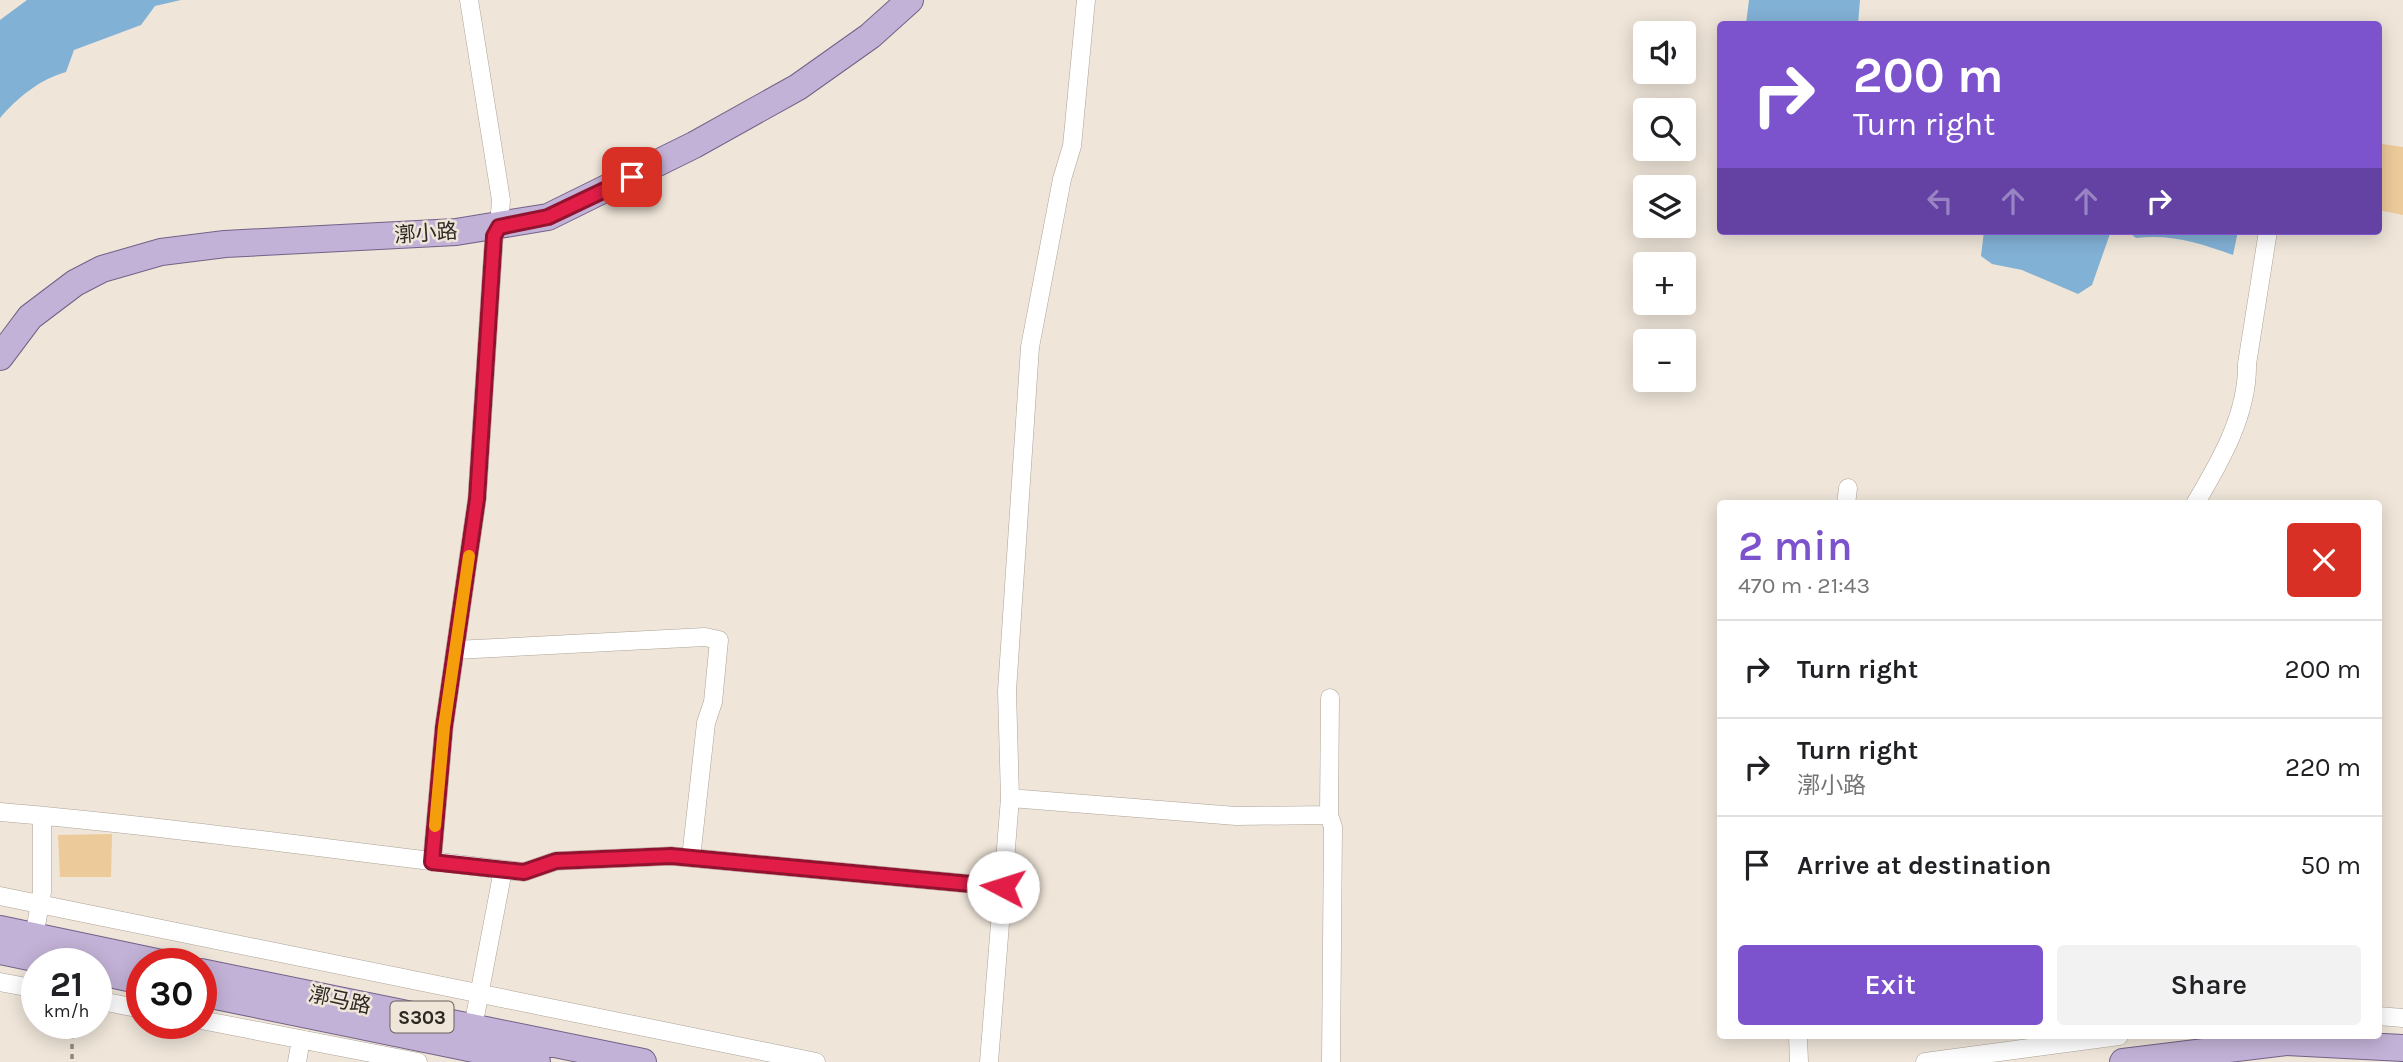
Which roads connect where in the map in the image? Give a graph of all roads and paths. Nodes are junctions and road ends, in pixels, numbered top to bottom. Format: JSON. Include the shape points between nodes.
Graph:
{"nodes":[{"id":1,"x":469,"y":0,"type":"edge"},
{"id":2,"x":910,"y":0,"type":"edge"},
{"id":3,"x":1086,"y":0,"type":"edge"},
{"id":4,"x":499,"y":227,"type":"junction"},
{"id":5,"x":2267,"y":235,"type":"edge"},
{"id":6,"x":0,"y":357,"type":"edge"},
{"id":7,"x":2197,"y":500,"type":"edge"},
{"id":8,"x":455,"y":650,"type":"junction"},
{"id":9,"x":1330,"y":698,"type":"dead end"},
{"id":10,"x":1010,"y":798,"type":"junction"},
{"id":11,"x":0,"y":812,"type":"edge"},
{"id":12,"x":1329,"y":815,"type":"junction"},
{"id":13,"x":42,"y":816,"type":"junction"},
{"id":14,"x":691,"y":858,"type":"junction"},
{"id":15,"x":432,"y":862,"type":"junction"},
{"id":16,"x":503,"y":870,"type":"junction"},
{"id":17,"x":1003,"y":887,"type":"junction"},
{"id":18,"x":0,"y":896,"type":"edge"},
{"id":19,"x":40,"y":904,"type":"junction"},
{"id":20,"x":0,"y":929,"type":"edge"},
{"id":21,"x":34,"y":937,"type":"junction"},
{"id":22,"x":0,"y":951,"type":"edge"},
{"id":23,"x":21,"y":955,"type":"edge"},
{"id":24,"x":126,"y":956,"type":"edge"},
{"id":25,"x":217,"y":975,"type":"edge"},
{"id":26,"x":0,"y":982,"type":"edge"},
{"id":27,"x":21,"y":986,"type":"edge"},
{"id":28,"x":481,"y":994,"type":"junction"},
{"id":29,"x":217,"y":996,"type":"edge"},
{"id":30,"x":2382,"y":1016,"type":"edge"},
{"id":31,"x":2403,"y":1018,"type":"edge"},
{"id":32,"x":217,"y":1023,"type":"edge"},
{"id":33,"x":473,"y":1027,"type":"junction"},
{"id":34,"x":72,"y":1039,"type":"edge"},
{"id":35,"x":301,"y":1039,"type":"junction"},
{"id":36,"x":1798,"y":1039,"type":"edge"},
{"id":37,"x":2097,"y":1039,"type":"edge"},
{"id":38,"x":2403,"y":1048,"type":"edge"},
{"id":39,"x":2022,"y":1049,"type":"edge"},
{"id":40,"x":72,"y":1062,"type":"edge"},
{"id":41,"x":297,"y":1062,"type":"edge"},
{"id":42,"x":418,"y":1062,"type":"edge"},
{"id":43,"x":537,"y":1062,"type":"edge"},
{"id":44,"x":643,"y":1062,"type":"edge"},
{"id":45,"x":816,"y":1062,"type":"edge"},
{"id":46,"x":989,"y":1062,"type":"edge"},
{"id":47,"x":1331,"y":1062,"type":"edge"},
{"id":48,"x":1799,"y":1062,"type":"edge"},
{"id":49,"x":1925,"y":1062,"type":"edge"},
{"id":50,"x":2123,"y":1062,"type":"edge"}],
"edges":[{"from":1,"to":4,"type":"street","via":[[497,160]]},
{"from":2,"to":4,"type":"main road","name":"漷小路","via":[[834,63],[705,139],[548,217]]},
{"from":3,"to":10,"type":"street","via":[[1072,146],[1030,347],[1007,691]]},
{"from":4,"to":6,"type":"main road","name":"漷小路","via":[[161,252],[102,269],[75,283],[30,317]]},
{"from":4,"to":8,"type":"street","via":[[494,236],[477,499]]},
{"from":5,"to":7,"type":"street","via":[[2247,383],[2224,455]]},
{"from":8,"to":14,"type":"street","via":[[705,637],[719,640]]},
{"from":8,"to":15,"type":"street"},
{"from":9,"to":12,"type":"street"},
{"from":10,"to":12,"type":"street","via":[[1236,816]]},
{"from":10,"to":17,"type":"street"},
{"from":11,"to":13,"type":"street"},
{"from":12,"to":47,"type":"street","via":[[1333,827]]},
{"from":13,"to":15,"type":"street","via":[[152,825]]},
{"from":13,"to":19,"type":"street"},
{"from":14,"to":16,"type":"street","via":[[556,861],[524,872]]},
{"from":14,"to":17,"type":"street"},
{"from":15,"to":16,"type":"street"},
{"from":16,"to":28,"type":"street"},
{"from":17,"to":46,"type":"street"},
{"from":18,"to":19,"type":"street"},
{"from":19,"to":21,"type":"street"},
{"from":19,"to":28,"type":"street"},
{"from":20,"to":21,"type":"main road"},
{"from":21,"to":24,"type":"main road"},
{"from":22,"to":23,"type":"main road"},
{"from":25,"to":33,"type":"main road","name":"漷马路","number":"S303"},
{"from":26,"to":27,"type":"street"},
{"from":28,"to":33,"type":"street"},
{"from":28,"to":45,"type":"street"},
{"from":29,"to":43,"type":"main road","name":"漷马路","number":"S303"},
{"from":30,"to":31,"type":"street"},
{"from":32,"to":35,"type":"street"},
{"from":33,"to":44,"type":"main road","name":"漷马路","number":"S303"},
{"from":34,"to":40,"type":"path"},
{"from":35,"to":41,"type":"street"},
{"from":35,"to":42,"type":"street"},
{"from":36,"to":48,"type":"street"},
{"from":37,"to":39,"type":"street"},
{"from":38,"to":50,"type":"main road","via":[[2286,1042]]},
{"from":39,"to":49,"type":"street"}]}
